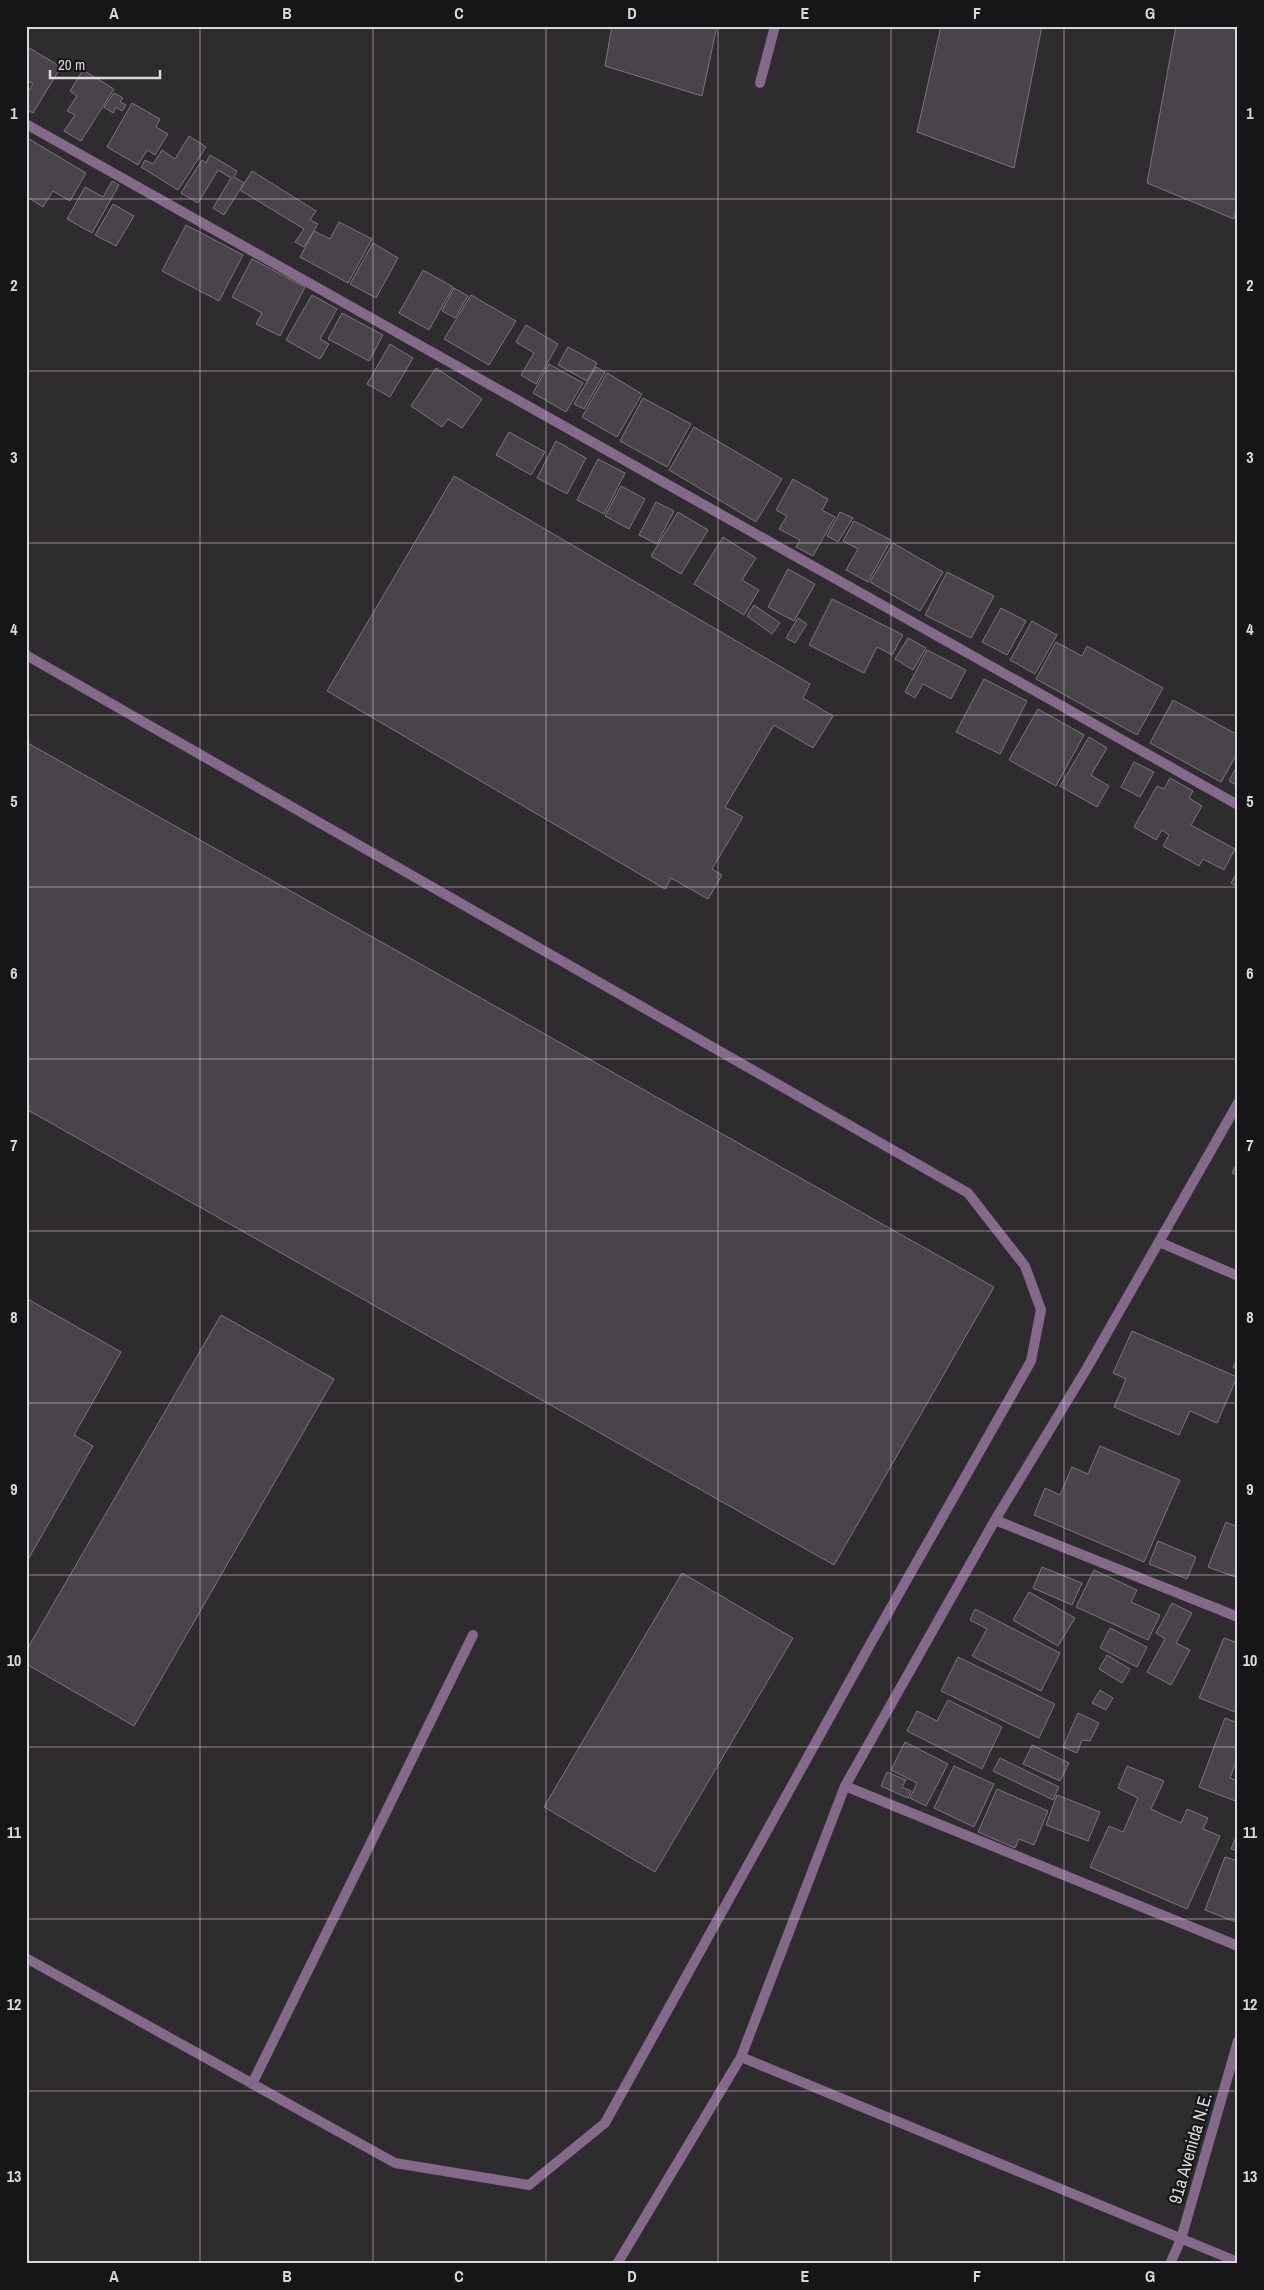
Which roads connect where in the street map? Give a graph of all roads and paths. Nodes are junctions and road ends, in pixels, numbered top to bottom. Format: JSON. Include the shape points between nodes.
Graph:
{"nodes":[{"id":1,"x":775,"y":26,"type":"edge"},
{"id":2,"x":760,"y":83,"type":"dead end"},
{"id":3,"x":26,"y":124,"type":"edge"},
{"id":4,"x":26,"y":655,"type":"edge"},
{"id":5,"x":1238,"y":805,"type":"edge"},
{"id":6,"x":1238,"y":1103,"type":"edge"},
{"id":7,"x":1159,"y":1242,"type":"junction"},
{"id":8,"x":1238,"y":1276,"type":"edge"},
{"id":9,"x":995,"y":1520,"type":"junction"},
{"id":10,"x":1238,"y":1617,"type":"edge"},
{"id":11,"x":473,"y":1635,"type":"dead end"},
{"id":12,"x":845,"y":1786,"type":"junction"},
{"id":13,"x":1238,"y":1946,"type":"edge"},
{"id":14,"x":26,"y":1958,"type":"edge"},
{"id":15,"x":1238,"y":2040,"type":"edge"},
{"id":16,"x":741,"y":2057,"type":"junction"},
{"id":17,"x":252,"y":2084,"type":"junction"},
{"id":18,"x":1181,"y":2239,"type":"junction"},
{"id":19,"x":1238,"y":2262,"type":"edge"},
{"id":20,"x":617,"y":2264,"type":"edge"},
{"id":21,"x":1170,"y":2264,"type":"edge"}],
"edges":[{"from":1,"to":2,"type":"street"},
{"from":3,"to":5,"type":"street"},
{"from":4,"to":17,"type":"street","via":[[968,1194],[1024,1266],[1041,1310],[1031,1361],[605,2123],[529,2185],[395,2163]]},
{"from":6,"to":7,"type":"street"},
{"from":7,"to":8,"type":"street"},
{"from":7,"to":9,"type":"street"},
{"from":9,"to":10,"type":"street"},
{"from":9,"to":12,"type":"street"},
{"from":11,"to":17,"type":"street"},
{"from":12,"to":13,"type":"street"},
{"from":12,"to":16,"type":"street"},
{"from":14,"to":17,"type":"street"},
{"from":15,"to":18,"type":"street","name":"91a Avenida N.E."},
{"from":16,"to":18,"type":"street"},
{"from":16,"to":20,"type":"street"},
{"from":18,"to":19,"type":"street"},
{"from":18,"to":21,"type":"street","name":"91a Avenida N.E."}]}
